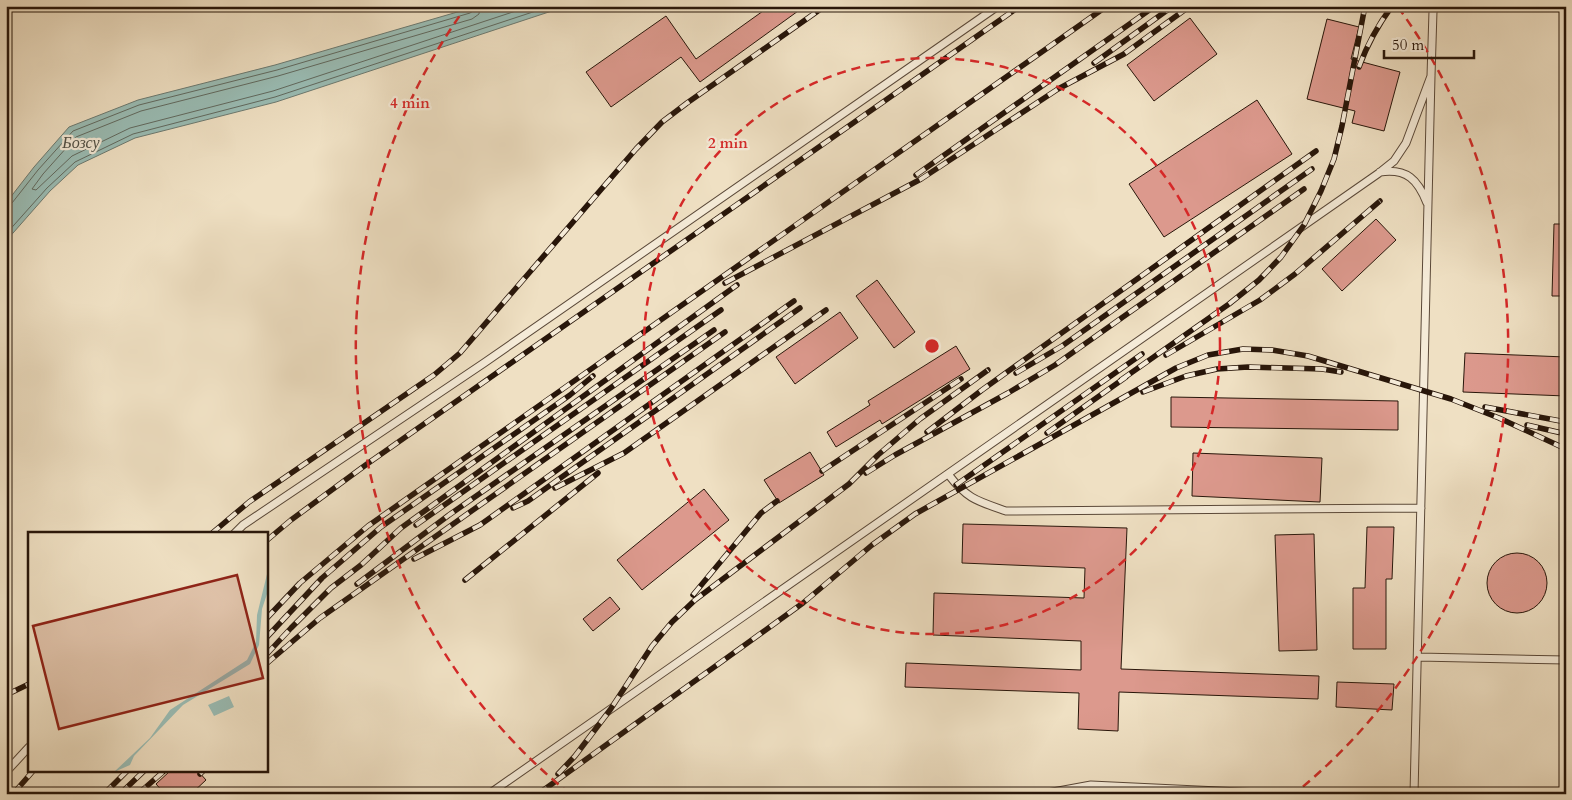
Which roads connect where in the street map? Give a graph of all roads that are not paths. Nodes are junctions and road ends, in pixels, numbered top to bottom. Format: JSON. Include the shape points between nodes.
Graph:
{"nodes":[{"id":1,"x":998,"y":6,"type":"edge"},
{"id":2,"x":1437,"y":6,"type":"edge"},
{"id":3,"x":1431,"y":76,"type":"junction"},
{"id":4,"x":1379,"y":172,"type":"junction"},
{"id":5,"x":1428,"y":206,"type":"junction"},
{"id":6,"x":948,"y":474,"type":"junction"},
{"id":7,"x":1421,"y":508,"type":"junction"},
{"id":8,"x":236,"y":532,"type":"edge"},
{"id":9,"x":1418,"y":657,"type":"junction"},
{"id":10,"x":1566,"y":660,"type":"edge"},
{"id":11,"x":28,"y":748,"type":"edge"},
{"id":12,"x":6,"y":772,"type":"edge"},
{"id":13,"x":488,"y":794,"type":"edge"},
{"id":14,"x":1042,"y":794,"type":"edge"},
{"id":15,"x":1283,"y":794,"type":"edge"},
{"id":16,"x":1414,"y":794,"type":"edge"}],
"edges":[{"from":1,"to":8,"type":"lane"},
{"from":2,"to":3,"type":"lane","via":[[1433,11]]},
{"from":3,"to":4,"type":"lane","via":[[1406,143],[1394,161]]},
{"from":3,"to":5,"type":"lane"},
{"from":4,"to":5,"type":"lane","via":[[1393,170],[1410,176],[1422,189]]},
{"from":4,"to":6,"type":"lane"},
{"from":5,"to":7,"type":"lane"},
{"from":6,"to":7,"type":"lane","via":[[972,499],[1006,511]]},
{"from":6,"to":13,"type":"lane"},
{"from":7,"to":9,"type":"lane"},
{"from":9,"to":10,"type":"lane"},
{"from":9,"to":16,"type":"lane"},
{"from":11,"to":12,"type":"lane"},
{"from":14,"to":15,"type":"lane","via":[[1091,785]]}]}
